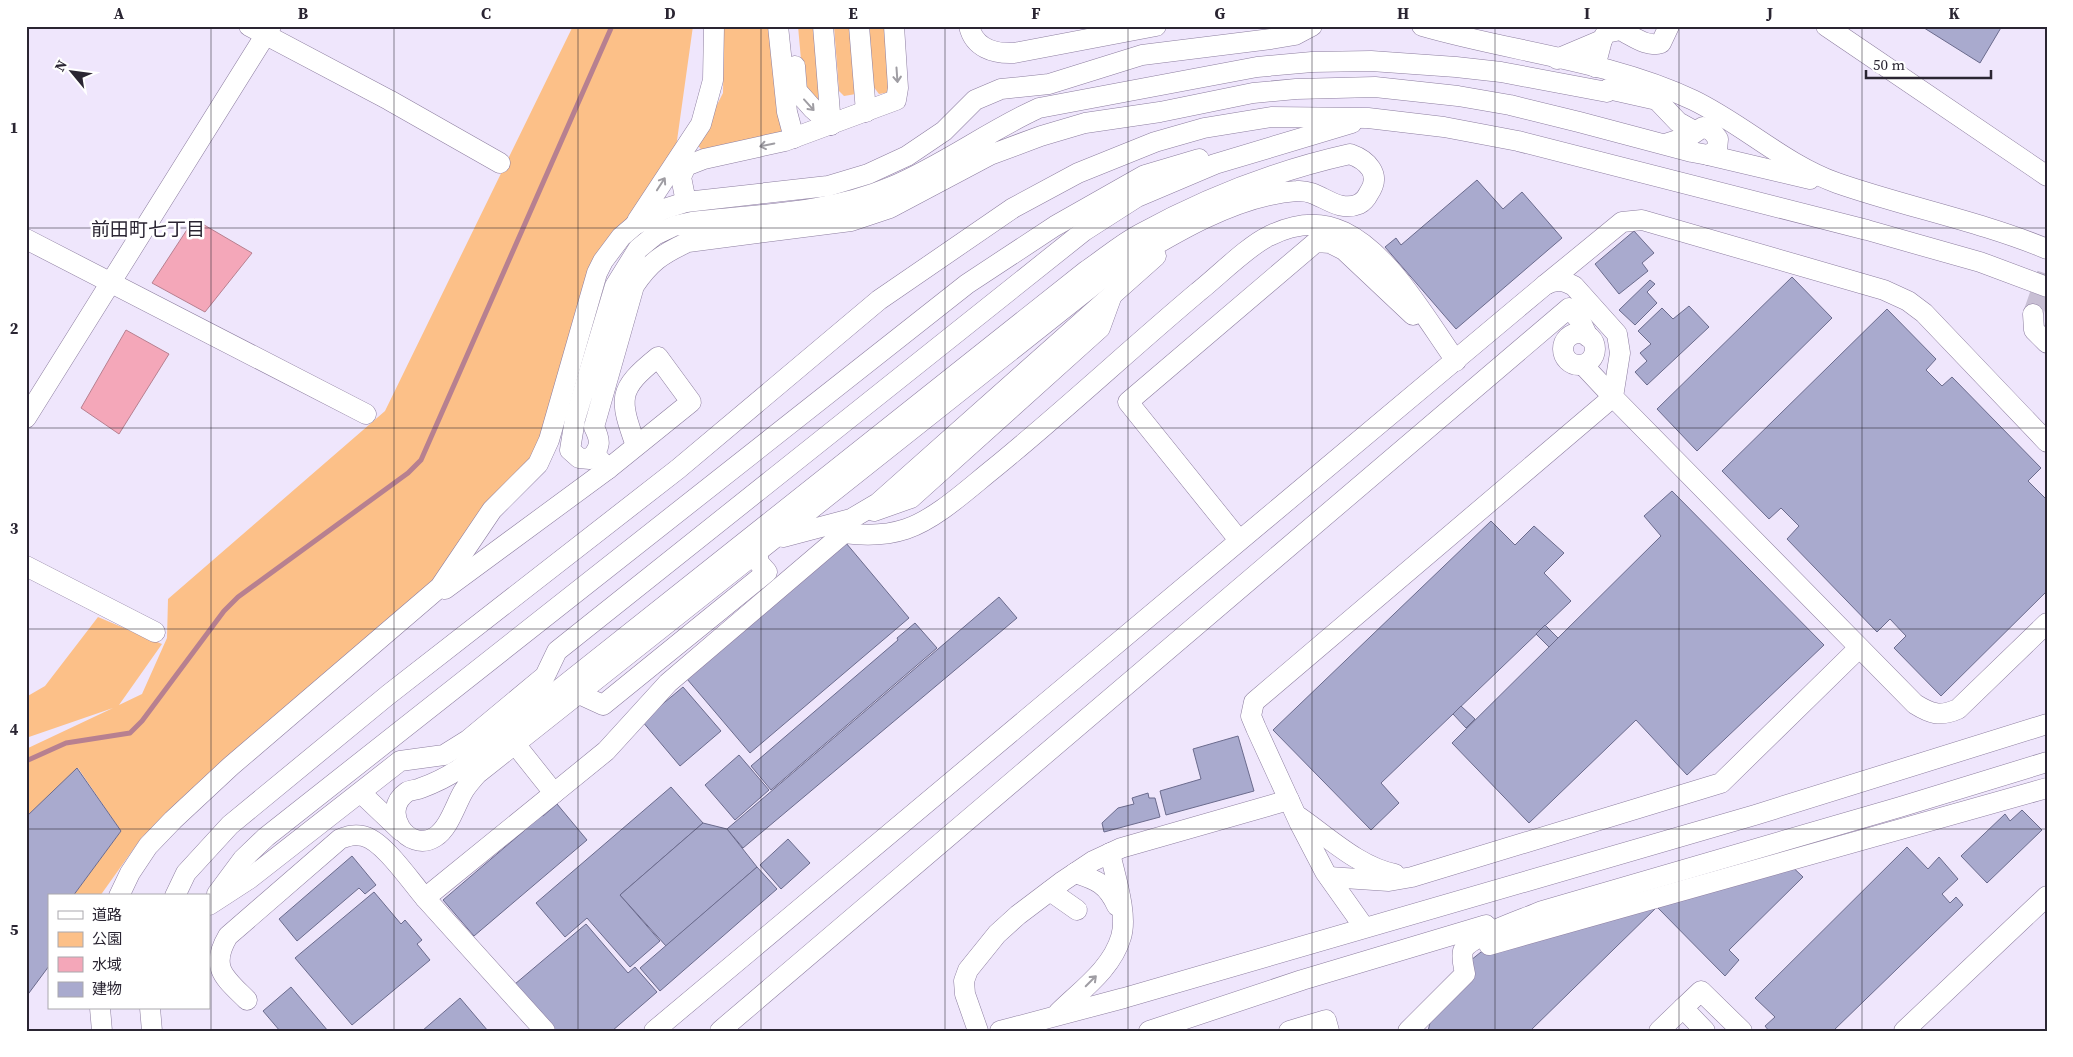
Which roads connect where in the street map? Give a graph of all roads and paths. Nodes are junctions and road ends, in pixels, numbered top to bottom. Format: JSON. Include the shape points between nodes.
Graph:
{"nodes":[{"id":1,"x":714,"y":26,"type":"edge"},
{"id":2,"x":778,"y":26,"type":"edge"},
{"id":3,"x":792,"y":26,"type":"edge"},
{"id":4,"x":823,"y":26,"type":"edge"},
{"id":5,"x":859,"y":26,"type":"edge"},
{"id":6,"x":894,"y":26,"type":"edge"},
{"id":7,"x":969,"y":26,"type":"edge"},
{"id":8,"x":1156,"y":26,"type":"edge"},
{"id":9,"x":1312,"y":26,"type":"edge"},
{"id":10,"x":1422,"y":26,"type":"edge"},
{"id":11,"x":1669,"y":26,"type":"edge"},
{"id":12,"x":1826,"y":26,"type":"edge"},
{"id":13,"x":262,"y":29,"type":"edge"},
{"id":14,"x":1602,"y":40,"type":"junction"},
{"id":15,"x":1557,"y":58,"type":"junction"},
{"id":16,"x":1594,"y":67,"type":"junction"},
{"id":17,"x":866,"y":112,"type":"junction"},
{"id":18,"x":1368,"y":118,"type":"junction"},
{"id":19,"x":831,"y":125,"type":"junction"},
{"id":20,"x":1696,"y":132,"type":"junction"},
{"id":21,"x":794,"y":138,"type":"junction"},
{"id":22,"x":689,"y":142,"type":"junction"},
{"id":23,"x":1665,"y":144,"type":"junction"},
{"id":24,"x":1708,"y":155,"type":"junction"},
{"id":25,"x":704,"y":159,"type":"junction"},
{"id":26,"x":500,"y":163,"type":"dead end"},
{"id":27,"x":2047,"y":176,"type":"edge"},
{"id":28,"x":1886,"y":197,"type":"junction"},
{"id":29,"x":686,"y":202,"type":"junction"},
{"id":30,"x":634,"y":224,"type":"junction"},
{"id":31,"x":1187,"y":228,"type":"junction"},
{"id":32,"x":26,"y":239,"type":"edge"},
{"id":33,"x":2047,"y":249,"type":"edge"},
{"id":34,"x":111,"y":283,"type":"junction"},
{"id":35,"x":1545,"y":285,"type":"junction"},
{"id":36,"x":2047,"y":288,"type":"edge"},
{"id":37,"x":2033,"y":314,"type":"tunnel mouth"},
{"id":38,"x":1588,"y":336,"type":"junction"},
{"id":39,"x":1441,"y":340,"type":"junction"},
{"id":40,"x":2047,"y":343,"type":"edge"},
{"id":41,"x":1456,"y":361,"type":"junction"},
{"id":42,"x":1583,"y":365,"type":"junction"},
{"id":43,"x":1613,"y":397,"type":"junction"},
{"id":44,"x":366,"y":414,"type":"dead end"},
{"id":45,"x":26,"y":418,"type":"edge"},
{"id":46,"x":2047,"y":442,"type":"edge"},
{"id":47,"x":636,"y":446,"type":"dead end"},
{"id":48,"x":595,"y":454,"type":"junction"},
{"id":49,"x":608,"y":469,"type":"junction"},
{"id":50,"x":482,"y":525,"type":"junction"},
{"id":51,"x":774,"y":539,"type":"junction"},
{"id":52,"x":1239,"y":540,"type":"junction"},
{"id":53,"x":510,"y":543,"type":"junction"},
{"id":54,"x":26,"y":566,"type":"edge"},
{"id":55,"x":416,"y":609,"type":"junction"},
{"id":56,"x":2047,"y":623,"type":"edge"},
{"id":57,"x":155,"y":632,"type":"dead end"},
{"id":58,"x":1859,"y":648,"type":"junction"},
{"id":59,"x":2047,"y":724,"type":"edge"},
{"id":60,"x":515,"y":744,"type":"junction"},
{"id":61,"x":2047,"y":762,"type":"edge"},
{"id":62,"x":2047,"y":788,"type":"edge"},
{"id":63,"x":361,"y":793,"type":"junction"},
{"id":64,"x":554,"y":793,"type":"junction"},
{"id":65,"x":1292,"y":807,"type":"junction"},
{"id":66,"x":402,"y":833,"type":"junction"},
{"id":67,"x":1110,"y":853,"type":"junction"},
{"id":68,"x":1075,"y":873,"type":"junction"},
{"id":69,"x":1329,"y":877,"type":"junction"},
{"id":70,"x":1412,"y":878,"type":"junction"},
{"id":71,"x":1050,"y":891,"type":"junction"},
{"id":72,"x":121,"y":894,"type":"edge"},
{"id":73,"x":176,"y":894,"type":"edge"},
{"id":74,"x":2047,"y":896,"type":"edge"},
{"id":75,"x":425,"y":898,"type":"junction"},
{"id":76,"x":210,"y":904,"type":"edge"},
{"id":77,"x":210,"y":904,"type":"edge"},
{"id":78,"x":1077,"y":910,"type":"dead end"},
{"id":79,"x":1542,"y":912,"type":"junction"},
{"id":80,"x":1122,"y":916,"type":"junction"},
{"id":81,"x":1364,"y":927,"type":"junction"},
{"id":82,"x":1463,"y":952,"type":"junction"},
{"id":83,"x":246,"y":1000,"type":"dead end"},
{"id":84,"x":1683,"y":1008,"type":"junction"},
{"id":85,"x":100,"y":1010,"type":"edge"},
{"id":86,"x":1056,"y":1014,"type":"junction"},
{"id":87,"x":102,"y":1031,"type":"edge"},
{"id":88,"x":545,"y":1031,"type":"edge"},
{"id":89,"x":654,"y":1031,"type":"edge"},
{"id":90,"x":720,"y":1031,"type":"edge"},
{"id":91,"x":978,"y":1031,"type":"edge"},
{"id":92,"x":1000,"y":1031,"type":"edge"},
{"id":93,"x":1149,"y":1031,"type":"edge"},
{"id":94,"x":1289,"y":1031,"type":"edge"},
{"id":95,"x":1329,"y":1031,"type":"edge"},
{"id":96,"x":1408,"y":1031,"type":"edge"},
{"id":97,"x":1659,"y":1031,"type":"edge"},
{"id":98,"x":1705,"y":1031,"type":"edge"},
{"id":99,"x":1742,"y":1031,"type":"edge"},
{"id":100,"x":1904,"y":1031,"type":"edge"}],
"edges":[{"from":1,"to":22,"type":"street","via":[[713,80],[701,124]]},
{"from":2,"to":21,"type":"street","via":[[786,112]]},
{"from":3,"to":19,"type":"street","one_way":true,"via":[[797,91]]},
{"from":4,"to":19,"type":"street"},
{"from":5,"to":17,"type":"street"},
{"from":6,"to":17,"type":"street","one_way":true,"via":[[896,100]]},
{"from":7,"to":8,"type":"street","via":[[976,42],[998,54]]},
{"from":9,"to":29,"type":"street","via":[[1295,35],[1271,39],[1142,54],[1049,84],[1000,90],[975,100],[944,131],[908,156],[868,174],[828,186]]},
{"from":10,"to":15,"type":"street"},
{"from":11,"to":14,"type":"street","via":[[1661,43],[1655,45],[1620,30],[1606,33]]},
{"from":12,"to":27,"type":"street"},
{"from":13,"to":26,"type":"street"},
{"from":13,"to":34,"type":"street"},
{"from":14,"to":15,"type":"street"},
{"from":14,"to":16,"type":"street"},
{"from":15,"to":16,"type":"street"},
{"from":16,"to":28,"type":"street","via":[[1656,85],[1693,100],[1802,167],[1836,183]]},
{"from":17,"to":19,"type":"street"},
{"from":18,"to":36,"type":"street","via":[[1444,127],[1518,142],[1868,230],[1980,262]]},
{"from":18,"to":63,"type":"street","via":[[1215,164],[1137,197],[1084,232],[557,651],[545,676],[468,740],[444,755],[400,760]]},
{"from":18,"to":73,"type":"street","via":[[1270,117],[1204,128],[1155,142],[1078,173],[1013,208],[965,239],[879,300],[678,468],[388,695],[230,825],[186,873]]},
{"from":18,"to":76,"type":"street","via":[[1242,146],[1145,175],[1054,226],[968,284],[266,837],[243,859]]},
{"from":19,"to":21,"type":"street"},
{"from":20,"to":23,"type":"street"},
{"from":20,"to":24,"type":"street","via":[[1703,127],[1718,139],[1716,150]]},
{"from":20,"to":48,"type":"street","via":[[1678,122],[1657,100],[1608,89],[1607,92],[1483,70],[1371,61],[1257,67],[1039,108],[1011,120],[891,187],[857,199],[828,207],[692,222],[655,235],[638,249],[615,286],[575,419],[570,450],[578,458],[590,459]]},
{"from":21,"to":25,"type":"street","one_way":true},
{"from":22,"to":25,"type":"street","via":[[696,155]]},
{"from":30,"to":22,"type":"street","one_way":true},
{"from":23,"to":24,"type":"street"},
{"from":23,"to":48,"type":"street","via":[[1510,105],[1449,94],[1375,87],[1335,86],[1253,93],[1076,126],[990,154],[890,208],[851,221],[688,242],[666,252],[646,267],[634,286],[594,427],[600,439],[599,450]]},
{"from":24,"to":28,"type":"street"},
{"from":25,"to":29,"type":"street","via":[[686,166],[681,177]]},
{"from":28,"to":33,"type":"street"},
{"from":29,"to":30,"type":"street"},
{"from":30,"to":50,"type":"street","via":[[612,247],[597,273],[549,440],[538,464],[492,510]]},
{"from":31,"to":51,"type":"street","via":[[1110,272]]},
{"from":31,"to":51,"type":"street","via":[[878,503],[851,519]]},
{"from":31,"to":66,"type":"street","via":[[1270,194],[1300,190],[1345,207],[1361,203],[1375,178],[1371,166],[1360,158],[1350,154],[1337,156],[1202,202],[1138,235],[1086,271],[459,769],[443,779],[406,792],[396,806],[395,819]]},
{"from":32,"to":34,"type":"street"},
{"from":34,"to":44,"type":"street"},
{"from":34,"to":45,"type":"street"},
{"from":35,"to":41,"type":"street"},
{"from":35,"to":43,"type":"street","via":[[1554,280],[1574,286],[1617,334],[1620,353]]},
{"from":35,"to":46,"type":"street","via":[[1622,222],[1642,220],[1884,290],[1924,313]]},
{"from":37,"to":40,"type":"street","via":[[2034,330]]},
{"from":38,"to":42,"type":"street","via":[[1594,350],[1591,360]]},
{"from":38,"to":42,"type":"street","via":[[1573,334],[1563,346],[1567,360]]},
{"from":38,"to":90,"type":"street","via":[[1569,308]]},
{"from":39,"to":41,"type":"street"},
{"from":39,"to":52,"type":"street","via":[[1344,250],[1330,243],[1316,242],[1128,402]]},
{"from":39,"to":64,"type":"street","via":[[1397,277],[1368,246],[1343,231],[1321,224],[1292,227],[1266,237],[1164,321],[1068,408],[957,498],[908,529],[885,536],[844,533],[668,683],[606,751]]},
{"from":41,"to":52,"type":"street"},
{"from":42,"to":43,"type":"street"},
{"from":43,"to":58,"type":"street"},
{"from":43,"to":65,"type":"street","via":[[1254,702],[1251,716]]},
{"from":47,"to":49,"type":"street"},
{"from":48,"to":49,"type":"street"},
{"from":49,"to":53,"type":"street"},
{"from":50,"to":53,"type":"street"},
{"from":50,"to":55,"type":"street","via":[[445,580]]},
{"from":51,"to":60,"type":"street"},
{"from":52,"to":89,"type":"street"},
{"from":53,"to":55,"type":"street"},
{"from":54,"to":57,"type":"street"},
{"from":55,"to":72,"type":"street","via":[[231,766],[173,820],[148,846]]},
{"from":56,"to":58,"type":"street","via":[[1958,709],[1944,715],[1930,714],[1915,704]]},
{"from":58,"to":70,"type":"street","via":[[1721,783]]},
{"from":59,"to":81,"type":"street","via":[[1755,815]]},
{"from":60,"to":64,"type":"street"},
{"from":60,"to":66,"type":"street","via":[[477,774],[464,789],[444,828],[434,838],[417,840]]},
{"from":61,"to":79,"type":"street"},
{"from":62,"to":82,"type":"street"},
{"from":63,"to":66,"type":"street"},
{"from":63,"to":77,"type":"street","via":[[249,879]]},
{"from":64,"to":75,"type":"street"},
{"from":65,"to":67,"type":"street","via":[[1158,836]]},
{"from":65,"to":69,"type":"street"},
{"from":65,"to":70,"type":"street","via":[[1381,872]]},
{"from":67,"to":68,"type":"street"},
{"from":67,"to":80,"type":"street"},
{"from":68,"to":71,"type":"street"},
{"from":68,"to":80,"type":"street","via":[[1096,880],[1110,891]]},
{"from":69,"to":70,"type":"street","via":[[1389,881]]},
{"from":69,"to":81,"type":"street"},
{"from":71,"to":78,"type":"street"},
{"from":71,"to":91,"type":"street","via":[[1018,915],[984,948],[968,970],[964,981],[965,994]]},
{"from":74,"to":100,"type":"street"},
{"from":75,"to":83,"type":"street","via":[[378,844],[365,836],[352,835],[340,839],[228,936],[220,949],[222,974]]},
{"from":75,"to":88,"type":"street"},
{"from":79,"to":82,"type":"street","via":[[1475,940]]},
{"from":79,"to":93,"type":"street","via":[[1518,915]]},
{"from":86,"to":80,"type":"street","one_way":true,"via":[[1109,963],[1122,936]]},
{"from":81,"to":86,"type":"street","via":[[1124,998]]},
{"from":82,"to":96,"type":"street","via":[[1465,974]]},
{"from":84,"to":97,"type":"street"},
{"from":84,"to":98,"type":"street"},
{"from":84,"to":99,"type":"street","via":[[1701,992]]},
{"from":85,"to":87,"type":"street"},
{"from":86,"to":92,"type":"street"},
{"from":94,"to":95,"type":"street","via":[[1326,1020]]}]}
